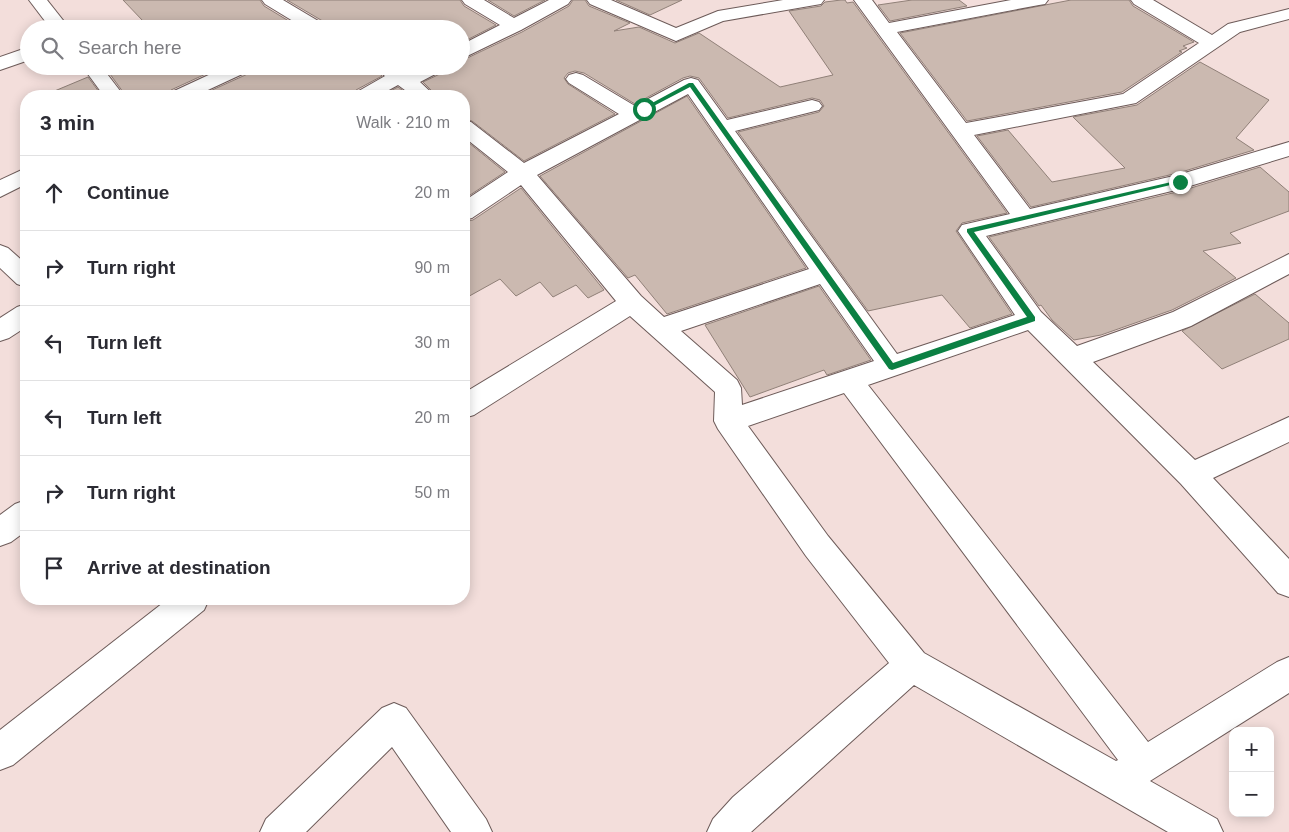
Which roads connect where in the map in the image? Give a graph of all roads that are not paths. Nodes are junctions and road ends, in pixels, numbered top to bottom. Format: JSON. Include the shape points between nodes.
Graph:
{"nodes":[{"id":1,"x":38,"y":0,"type":"edge"},
{"id":2,"x":471,"y":0,"type":"edge"},
{"id":3,"x":562,"y":0,"type":"edge"},
{"id":4,"x":815,"y":0,"type":"edge"},
{"id":5,"x":863,"y":0,"type":"edge"},
{"id":6,"x":1039,"y":0,"type":"edge"},
{"id":7,"x":1140,"y":0,"type":"edge"},
{"id":8,"x":274,"y":1,"type":"edge"},
{"id":9,"x":607,"y":2,"type":"edge"},
{"id":10,"x":1289,"y":14,"type":"edge"},
{"id":11,"x":54,"y":20,"type":"edge"},
{"id":12,"x":305,"y":20,"type":"edge"},
{"id":13,"x":515,"y":26,"type":"junction"},
{"id":14,"x":885,"y":29,"type":"junction"},
{"id":15,"x":1212,"y":43,"type":"junction"},
{"id":16,"x":470,"y":48,"type":"edge"},
{"id":17,"x":20,"y":56,"type":"edge"},
{"id":18,"x":0,"y":64,"type":"edge"},
{"id":19,"x":98,"y":75,"type":"edge"},
{"id":20,"x":224,"y":75,"type":"edge"},
{"id":21,"x":397,"y":75,"type":"edge"},
{"id":22,"x":413,"y":75,"type":"edge"},
{"id":23,"x":403,"y":79,"type":"junction"},
{"id":24,"x":576,"y":79,"type":"dead end"},
{"id":25,"x":109,"y":90,"type":"edge"},
{"id":26,"x":192,"y":90,"type":"edge"},
{"id":27,"x":378,"y":90,"type":"edge"},
{"id":28,"x":417,"y":90,"type":"edge"},
{"id":29,"x":812,"y":106,"type":"dead end"},
{"id":30,"x":634,"y":114,"type":"junction"},
{"id":31,"x":722,"y":128,"type":"junction"},
{"id":32,"x":470,"y":132,"type":"edge"},
{"id":33,"x":960,"y":132,"type":"junction"},
{"id":34,"x":1289,"y":149,"type":"edge"},
{"id":35,"x":523,"y":174,"type":"junction"},
{"id":36,"x":20,"y":178,"type":"edge"},
{"id":37,"x":0,"y":189,"type":"edge"},
{"id":38,"x":470,"y":208,"type":"edge"},
{"id":39,"x":1025,"y":218,"type":"junction"},
{"id":40,"x":0,"y":254,"type":"edge"},
{"id":41,"x":1289,"y":263,"type":"edge"},
{"id":42,"x":20,"y":272,"type":"edge"},
{"id":43,"x":825,"y":273,"type":"junction"},
{"id":44,"x":632,"y":303,"type":"junction"},
{"id":45,"x":20,"y":318,"type":"edge"},
{"id":46,"x":1032,"y":319,"type":"junction"},
{"id":47,"x":660,"y":328,"type":"junction"},
{"id":48,"x":0,"y":331,"type":"edge"},
{"id":49,"x":1074,"y":358,"type":"junction"},
{"id":50,"x":892,"y":367,"type":"junction"},
{"id":51,"x":850,"y":380,"type":"junction"},
{"id":52,"x":470,"y":403,"type":"edge"},
{"id":53,"x":728,"y":421,"type":"junction"},
{"id":54,"x":1289,"y":429,"type":"edge"},
{"id":55,"x":1191,"y":475,"type":"junction"},
{"id":56,"x":1289,"y":582,"type":"edge"},
{"id":57,"x":185,"y":605,"type":"edge"},
{"id":58,"x":912,"y":665,"type":"junction"},
{"id":59,"x":1289,"y":674,"type":"edge"},
{"id":60,"x":0,"y":752,"type":"edge"},
{"id":61,"x":1129,"y":773,"type":"junction"},
{"id":62,"x":280,"y":832,"type":"edge"},
{"id":63,"x":473,"y":832,"type":"edge"},
{"id":64,"x":726,"y":832,"type":"edge"},
{"id":65,"x":1204,"y":832,"type":"edge"}],
"edges":[{"from":1,"to":11,"type":"street"},
{"from":2,"to":13,"type":"street"},
{"from":3,"to":13,"type":"street"},
{"from":4,"to":9,"type":"street","via":[[718,16],[676,35]]},
{"from":5,"to":14,"type":"street"},
{"from":6,"to":14,"type":"street"},
{"from":7,"to":15,"type":"street"},
{"from":8,"to":12,"type":"street"},
{"from":10,"to":15,"type":"street","via":[[1234,28]]},
{"from":13,"to":16,"type":"street"},
{"from":14,"to":33,"type":"street"},
{"from":15,"to":33,"type":"street","via":[[1129,100]]},
{"from":17,"to":18,"type":"street"},
{"from":19,"to":25,"type":"street"},
{"from":20,"to":26,"type":"street"},
{"from":21,"to":23,"type":"street"},
{"from":22,"to":23,"type":"street"},
{"from":23,"to":27,"type":"street"},
{"from":23,"to":28,"type":"street"},
{"from":24,"to":30,"type":"street"},
{"from":29,"to":31,"type":"street"},
{"from":30,"to":31,"type":"street","via":[[691,84]]},
{"from":30,"to":35,"type":"street"},
{"from":31,"to":43,"type":"street"},
{"from":32,"to":35,"type":"street"},
{"from":33,"to":39,"type":"street"},
{"from":34,"to":39,"type":"street","via":[[1180,182]]},
{"from":35,"to":38,"type":"street"},
{"from":35,"to":44,"type":"street"},
{"from":36,"to":37,"type":"street"},
{"from":39,"to":46,"type":"street","via":[[970,231]]},
{"from":40,"to":42,"type":"street"},
{"from":41,"to":49,"type":"street","via":[[1182,319]]},
{"from":43,"to":47,"type":"street"},
{"from":43,"to":50,"type":"street"},
{"from":44,"to":47,"type":"street"},
{"from":44,"to":52,"type":"street"},
{"from":45,"to":48,"type":"street"},
{"from":46,"to":49,"type":"street"},
{"from":46,"to":50,"type":"street"},
{"from":47,"to":53,"type":"street","via":[[728,388]]},
{"from":49,"to":55,"type":"street"},
{"from":50,"to":51,"type":"street"},
{"from":51,"to":53,"type":"street"},
{"from":51,"to":61,"type":"street"},
{"from":53,"to":58,"type":"street","via":[[817,546]]},
{"from":54,"to":55,"type":"street"},
{"from":55,"to":56,"type":"street"},
{"from":57,"to":60,"type":"street"},
{"from":58,"to":61,"type":"street"},
{"from":58,"to":64,"type":"street","via":[[746,810]]},
{"from":59,"to":61,"type":"street"},
{"from":61,"to":65,"type":"street"},
{"from":62,"to":63,"type":"street","via":[[394,720]]}]}
